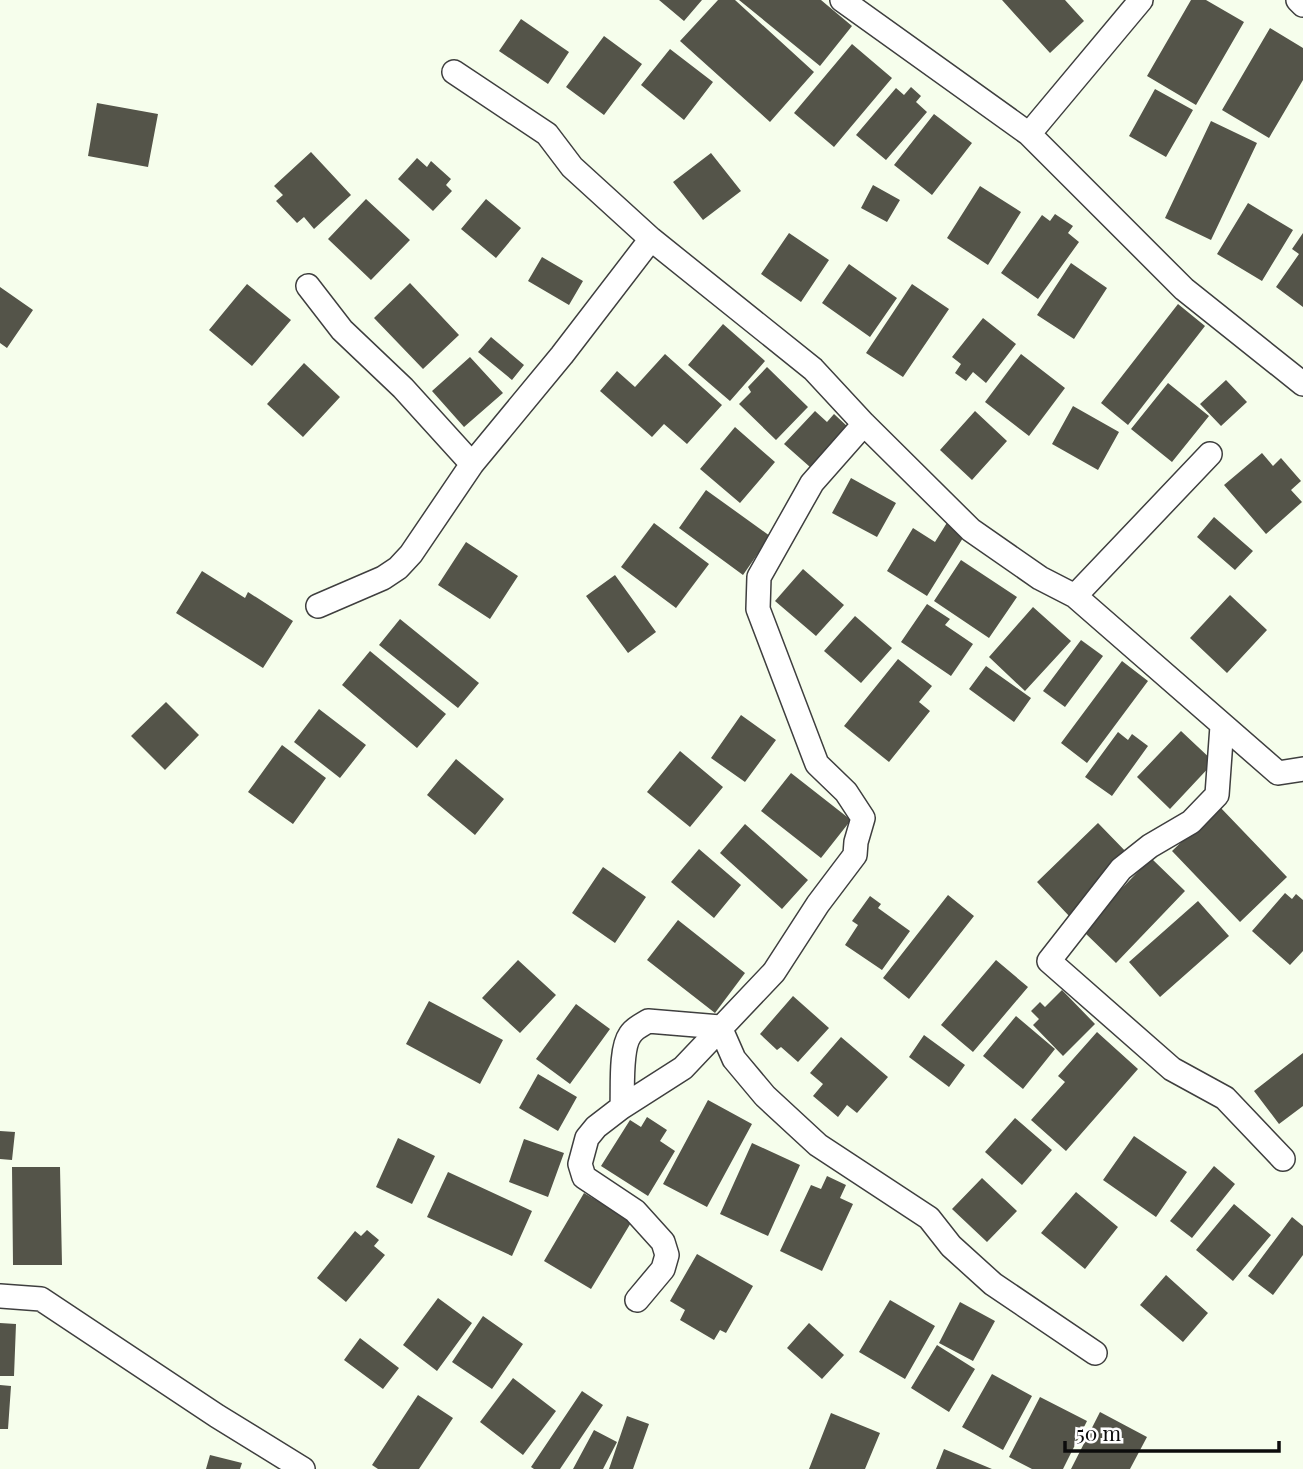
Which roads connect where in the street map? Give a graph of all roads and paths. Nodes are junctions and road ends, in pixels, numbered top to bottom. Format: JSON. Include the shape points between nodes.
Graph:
{"nodes":[{"id":1,"x":842,"y":0,"type":"edge"},
{"id":2,"x":1141,"y":0,"type":"edge"},
{"id":3,"x":1298,"y":0,"type":"edge"},
{"id":4,"x":1303,"y":5,"type":"edge"},
{"id":5,"x":454,"y":72,"type":"dead end"},
{"id":6,"x":1029,"y":134,"type":"junction"},
{"id":7,"x":652,"y":239,"type":"junction"},
{"id":8,"x":308,"y":286,"type":"dead end"},
{"id":9,"x":1303,"y":384,"type":"edge"},
{"id":10,"x":864,"y":424,"type":"junction"},
{"id":11,"x":1210,"y":454,"type":"dead end"},
{"id":12,"x":472,"y":464,"type":"junction"},
{"id":13,"x":1075,"y":596,"type":"junction"},
{"id":14,"x":318,"y":606,"type":"dead end"},
{"id":15,"x":1222,"y":726,"type":"junction"},
{"id":16,"x":1303,"y":769,"type":"edge"},
{"id":17,"x":720,"y":1027,"type":"junction"},
{"id":18,"x":622,"y":1107,"type":"junction"},
{"id":19,"x":1283,"y":1159,"type":"dead end"},
{"id":20,"x":0,"y":1296,"type":"edge"},
{"id":21,"x":637,"y":1300,"type":"dead end"},
{"id":22,"x":1095,"y":1353,"type":"dead end"},
{"id":23,"x":303,"y":1469,"type":"edge"}],
"edges":[{"from":1,"to":6,"type":"street"},
{"from":2,"to":6,"type":"street"},
{"from":3,"to":4,"type":"street"},
{"from":5,"to":7,"type":"street","via":[[547,134],[572,167]]},
{"from":6,"to":9,"type":"street","via":[[1184,289]]},
{"from":7,"to":10,"type":"street","via":[[813,369]]},
{"from":7,"to":12,"type":"street"},
{"from":8,"to":12,"type":"street","via":[[342,330]]},
{"from":10,"to":13,"type":"street","via":[[971,530],[1040,578]]},
{"from":10,"to":17,"type":"street","via":[[812,483],[759,577],[758,610],[817,764],[846,792],[863,818],[855,855],[774,972]]},
{"from":11,"to":13,"type":"street"},
{"from":12,"to":14,"type":"street","via":[[398,568]]},
{"from":13,"to":15,"type":"street"},
{"from":15,"to":16,"type":"street","via":[[1278,773]]},
{"from":15,"to":19,"type":"street","via":[[1217,795],[1191,822],[1121,869],[1049,961],[1172,1069],[1225,1098]]},
{"from":17,"to":18,"type":"street","via":[[683,1068]]},
{"from":17,"to":18,"type":"street","via":[[648,1021],[639,1026],[626,1044]]},
{"from":17,"to":22,"type":"street","via":[[734,1059],[765,1096],[818,1145],[929,1218],[951,1246],[993,1284]]},
{"from":18,"to":21,"type":"street","via":[[587,1138],[580,1164],[584,1177],[635,1211],[663,1242],[667,1255],[663,1269]]},
{"from":20,"to":23,"type":"street","via":[[41,1299]]}]}
